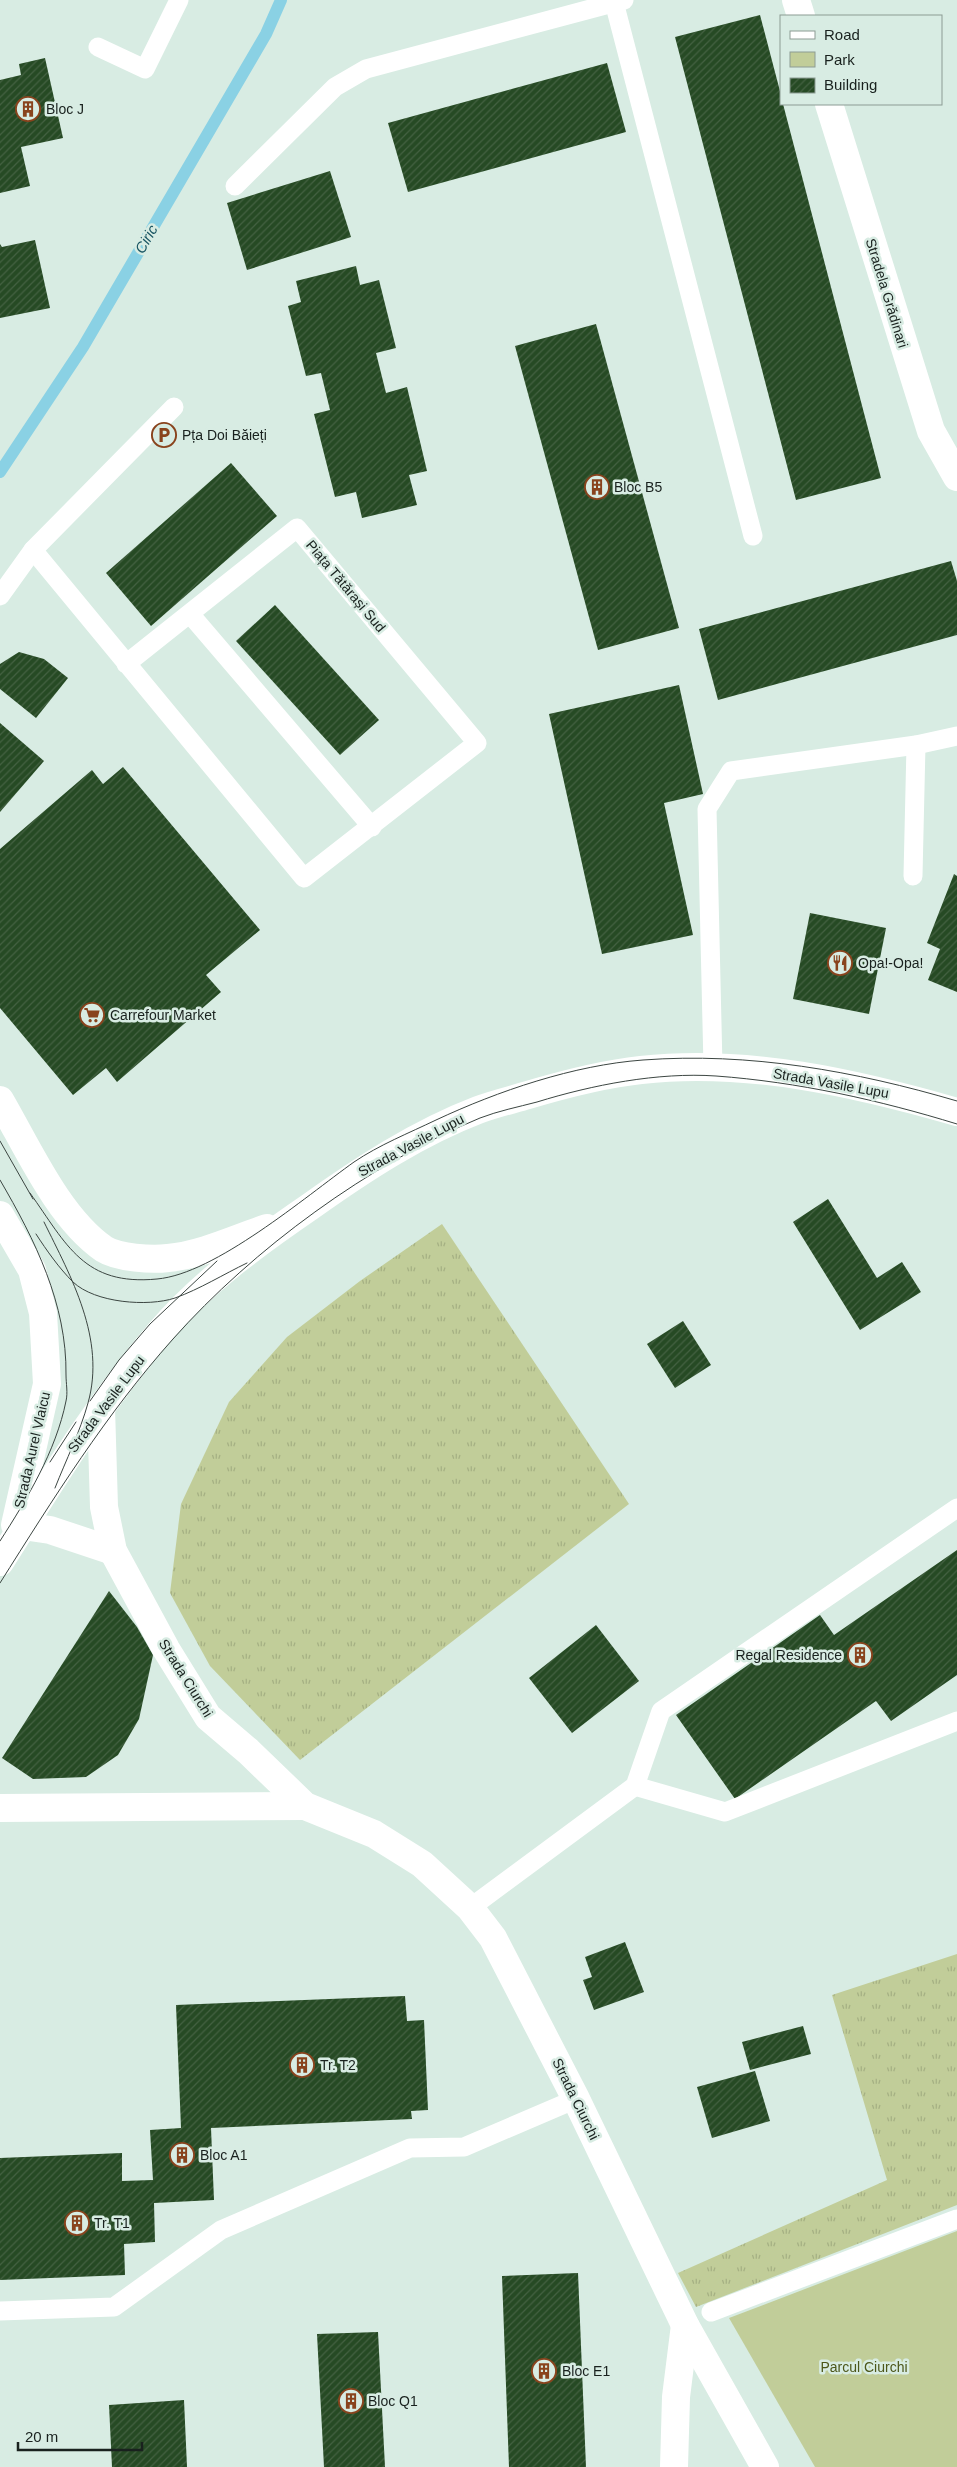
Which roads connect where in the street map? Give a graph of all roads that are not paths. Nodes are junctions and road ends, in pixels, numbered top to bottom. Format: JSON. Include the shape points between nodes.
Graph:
{"nodes":[{"id":1,"x":179,"y":0,"type":"edge"},
{"id":2,"x":796,"y":0,"type":"edge"},
{"id":3,"x":619,"y":1,"type":"edge"},
{"id":4,"x":801,"y":15,"type":"edge"},
{"id":5,"x":98,"y":47,"type":"dead end"},
{"id":6,"x":829,"y":105,"type":"edge"},
{"id":7,"x":235,"y":186,"type":"dead end"},
{"id":8,"x":174,"y":407,"type":"dead end"},
{"id":9,"x":957,"y":477,"type":"edge"},
{"id":10,"x":753,"y":536,"type":"dead end"},
{"id":11,"x":33,"y":550,"type":"junction"},
{"id":12,"x":0,"y":596,"type":"edge"},
{"id":13,"x":190,"y":614,"type":"junction"},
{"id":14,"x":126,"y":664,"type":"junction"},
{"id":15,"x":957,"y":736,"type":"edge"},
{"id":16,"x":916,"y":745,"type":"junction"},
{"id":17,"x":372,"y":827,"type":"junction"},
{"id":18,"x":913,"y":876,"type":"dead end"},
{"id":19,"x":713,"y":1067,"type":"junction"},
{"id":20,"x":0,"y":1100,"type":"edge"},
{"id":21,"x":957,"y":1112,"type":"edge"},
{"id":22,"x":0,"y":1215,"type":"edge"},
{"id":23,"x":287,"y":1222,"type":"junction"},
{"id":24,"x":101,"y":1408,"type":"junction"},
{"id":25,"x":957,"y":1508,"type":"edge"},
{"id":26,"x":11,"y":1544,"type":"edge"},
{"id":27,"x":113,"y":1551,"type":"junction"},
{"id":28,"x":957,"y":1721,"type":"edge"},
{"id":29,"x":635,"y":1786,"type":"junction"},
{"id":30,"x":305,"y":1806,"type":"junction"},
{"id":31,"x":0,"y":1808,"type":"edge"},
{"id":32,"x":470,"y":1908,"type":"junction"},
{"id":33,"x":576,"y":2099,"type":"junction"},
{"id":34,"x":957,"y":2219,"type":"edge"},
{"id":35,"x":0,"y":2311,"type":"edge"},
{"id":36,"x":710,"y":2312,"type":"dead end"},
{"id":37,"x":686,"y":2325,"type":"junction"},
{"id":38,"x":674,"y":2467,"type":"edge"},
{"id":39,"x":765,"y":2467,"type":"edge"}],
"edges":[{"from":1,"to":5,"type":"lane","via":[[145,69]]},
{"from":2,"to":4,"type":"street"},
{"from":3,"to":7,"type":"lane","via":[[366,69],[335,87]]},
{"from":3,"to":10,"type":"lane"},
{"from":6,"to":9,"type":"street","name":"Stradela Grădinari","via":[[930,431]]},
{"from":8,"to":11,"type":"lane"},
{"from":11,"to":12,"type":"lane"},
{"from":11,"to":14,"type":"lane"},
{"from":13,"to":14,"type":"lane","name":"Piața Tătărași Sud"},
{"from":13,"to":17,"type":"lane"},
{"from":13,"to":17,"type":"lane","name":"Piața Tătărași Sud","via":[[297,528],[477,743]]},
{"from":14,"to":17,"type":"lane","via":[[304,878]]},
{"from":15,"to":16,"type":"lane"},
{"from":16,"to":18,"type":"lane"},
{"from":16,"to":19,"type":"lane","via":[[731,771],[707,809]]},
{"from":19,"to":21,"type":"street","name":"Strada Vasile Lupu","via":[[793,1074],[894,1094]]},
{"from":19,"to":23,"type":"street","name":"Strada Vasile Lupu","via":[[642,1070],[574,1081],[478,1110],[414,1140],[362,1170]]},
{"from":20,"to":23,"type":"street","via":[[76,1224],[106,1250],[133,1258],[168,1258],[190,1254]]},
{"from":22,"to":26,"type":"street","name":"Strada Aurel Vlaicu","via":[[32,1270],[43,1313],[47,1384]]},
{"from":23,"to":24,"type":"street","name":"Strada Vasile Lupu","via":[[211,1281],[160,1332]]},
{"from":24,"to":26,"type":"street","name":"Strada Vasile Lupu"},
{"from":24,"to":27,"type":"street","name":"Strada Ciurchi","via":[[104,1507]]},
{"from":25,"to":29,"type":"lane","via":[[661,1712]]},
{"from":26,"to":27,"type":"street","via":[[50,1530]]},
{"from":27,"to":30,"type":"street","name":"Strada Ciurchi","via":[[208,1717]]},
{"from":28,"to":29,"type":"lane","via":[[725,1812]]},
{"from":29,"to":32,"type":"lane"},
{"from":30,"to":31,"type":"street","name":"Strada Ciurchi"},
{"from":30,"to":32,"type":"street","name":"Strada Ciurchi","via":[[374,1834],[414,1859]]},
{"from":32,"to":33,"type":"street","name":"Strada Ciurchi","via":[[494,1938]]},
{"from":33,"to":35,"type":"lane","via":[[464,2147],[410,2148],[220,2230],[114,2307]]},
{"from":33,"to":37,"type":"street","name":"Strada Ciurchi"},
{"from":34,"to":36,"type":"lane"},
{"from":37,"to":38,"type":"street","via":[[676,2397]]},
{"from":37,"to":39,"type":"street","name":"Strada Ciurchi"}]}
